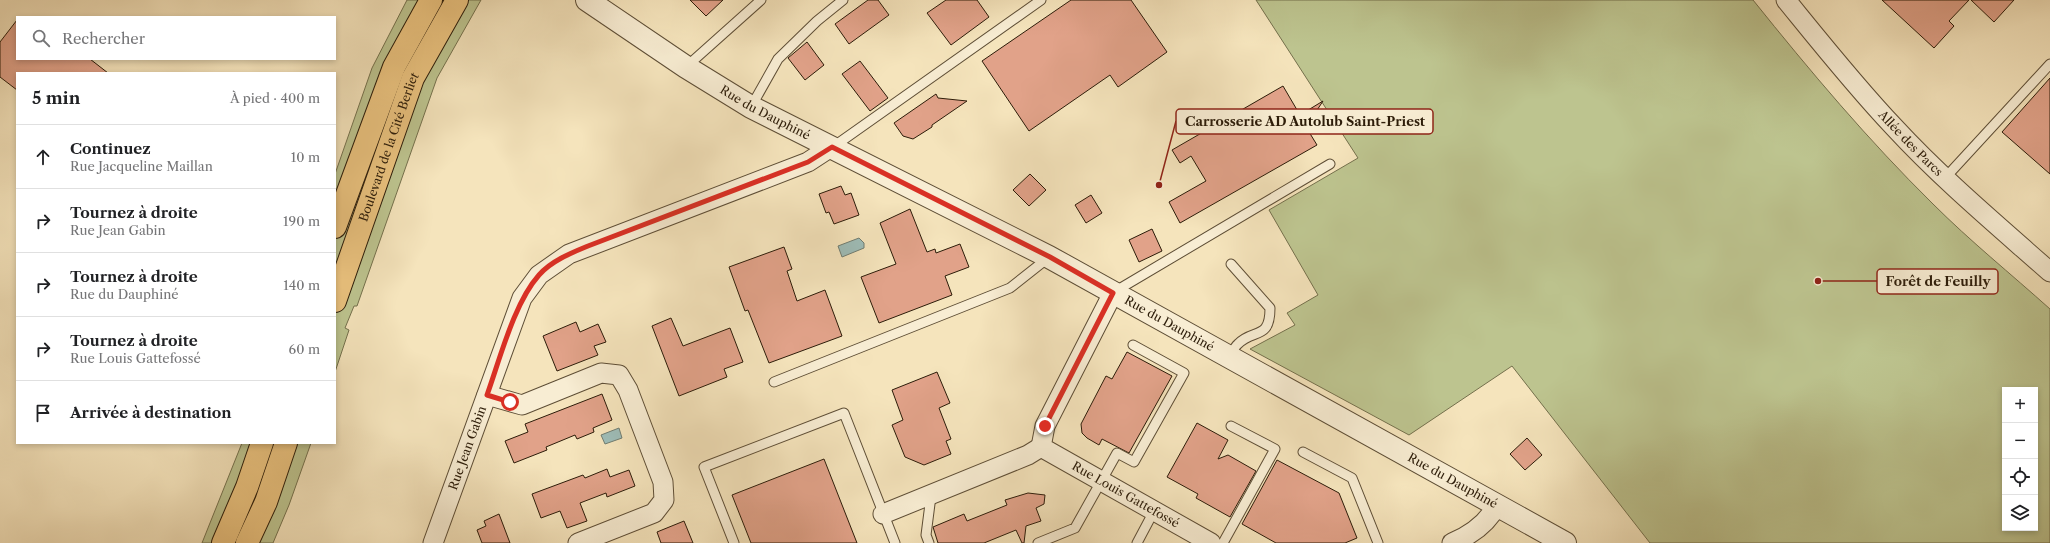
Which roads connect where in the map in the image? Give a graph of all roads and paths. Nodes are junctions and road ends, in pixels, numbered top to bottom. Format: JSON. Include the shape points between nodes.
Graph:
{"nodes":[{"id":1,"x":431,"y":0,"type":"edge"},
{"id":2,"x":457,"y":0,"type":"edge"},
{"id":3,"x":587,"y":0,"type":"edge"},
{"id":4,"x":761,"y":0,"type":"edge"},
{"id":5,"x":843,"y":0,"type":"edge"},
{"id":6,"x":1041,"y":0,"type":"edge"},
{"id":7,"x":1786,"y":0,"type":"edge"},
{"id":8,"x":2050,"y":64,"type":"edge"},
{"id":9,"x":686,"y":67,"type":"junction"},
{"id":10,"x":751,"y":107,"type":"junction"},
{"id":11,"x":832,"y":147,"type":"junction"},
{"id":12,"x":1330,"y":164,"type":"dead end"},
{"id":13,"x":1946,"y":177,"type":"junction"},
{"id":14,"x":336,"y":224,"type":"edge"},
{"id":15,"x":1050,"y":257,"type":"junction"},
{"id":16,"x":1231,"y":264,"type":"dead end"},
{"id":17,"x":2050,"y":272,"type":"edge"},
{"id":18,"x":1113,"y":293,"type":"junction"},
{"id":19,"x":336,"y":298,"type":"edge"},
{"id":20,"x":1133,"y":345,"type":"dead end"},
{"id":21,"x":1230,"y":358,"type":"junction"},
{"id":22,"x":774,"y":382,"type":"dead end"},
{"id":23,"x":487,"y":395,"type":"junction"},
{"id":24,"x":1231,"y":426,"type":"dead end"},
{"id":25,"x":262,"y":444,"type":"edge"},
{"id":26,"x":286,"y":444,"type":"edge"},
{"id":27,"x":1041,"y":447,"type":"junction"},
{"id":28,"x":1303,"y":452,"type":"dead end"},
{"id":29,"x":1101,"y":481,"type":"junction"},
{"id":30,"x":931,"y":496,"type":"junction"},
{"id":31,"x":1497,"y":505,"type":"junction"},
{"id":32,"x":1154,"y":511,"type":"junction"},
{"id":33,"x":883,"y":514,"type":"junction"},
{"id":34,"x":223,"y":543,"type":"edge"},
{"id":35,"x":247,"y":543,"type":"edge"},
{"id":36,"x":433,"y":543,"type":"edge"},
{"id":37,"x":578,"y":543,"type":"edge"},
{"id":38,"x":734,"y":543,"type":"edge"},
{"id":39,"x":895,"y":543,"type":"edge"},
{"id":40,"x":929,"y":543,"type":"edge"},
{"id":41,"x":1038,"y":543,"type":"edge"},
{"id":42,"x":1137,"y":543,"type":"edge"},
{"id":43,"x":1211,"y":543,"type":"edge"},
{"id":44,"x":1223,"y":543,"type":"edge"},
{"id":45,"x":1378,"y":543,"type":"edge"},
{"id":46,"x":1452,"y":543,"type":"edge"},
{"id":47,"x":1565,"y":543,"type":"edge"}],
"edges":[{"from":1,"to":14,"type":"main road","name":"Boulevard de la Cité Berliet","via":[[394,67]]},
{"from":2,"to":19,"type":"main road","name":"Boulevard de la Cité Berliet","via":[[413,78]]},
{"from":3,"to":9,"type":"street","name":"Rue du Dauphiné"},
{"from":4,"to":9,"type":"lane"},
{"from":5,"to":10,"type":"lane","via":[[778,59]]},
{"from":6,"to":11,"type":"lane"},
{"from":7,"to":13,"type":"street","name":"Allée des Parcs","via":[[1895,128]]},
{"from":8,"to":13,"type":"lane"},
{"from":9,"to":10,"type":"street","name":"Rue du Dauphiné"},
{"from":10,"to":11,"type":"street","name":"Rue du Dauphiné"},
{"from":11,"to":15,"type":"street","name":"Rue du Dauphiné"},
{"from":11,"to":23,"type":"street","name":"Rue Jean Gabin","via":[[808,162],[588,246],[553,263],[539,275],[522,298]]},
{"from":12,"to":18,"type":"lane"},
{"from":13,"to":17,"type":"street","name":"Allée des Parcs"},
{"from":15,"to":18,"type":"street","name":"Rue du Dauphiné"},
{"from":15,"to":22,"type":"lane","via":[[1010,288]]},
{"from":16,"to":21,"type":"lane","via":[[1270,308],[1270,320],[1264,330],[1238,344]]},
{"from":18,"to":21,"type":"street","name":"Rue du Dauphiné"},
{"from":18,"to":27,"type":"street","via":[[1045,426]]},
{"from":20,"to":29,"type":"lane","via":[[1184,373],[1134,462],[1117,453]]},
{"from":21,"to":31,"type":"street","name":"Rue du Dauphiné"},
{"from":23,"to":36,"type":"street","name":"Rue Jean Gabin"},
{"from":23,"to":37,"type":"street","via":[[522,405],[601,373],[619,375],[628,390],[663,482],[664,500],[654,513]]},
{"from":24,"to":44,"type":"lane","via":[[1275,449]]},
{"from":25,"to":34,"type":"main road","via":[[247,488]]},
{"from":26,"to":35,"type":"main road","via":[[266,502]]},
{"from":27,"to":29,"type":"street","name":"Rue Louis Gattefossé"},
{"from":27,"to":30,"type":"street","via":[[1028,455]]},
{"from":28,"to":45,"type":"lane","via":[[1352,478]]},
{"from":29,"to":32,"type":"street","name":"Rue Louis Gattefossé"},
{"from":29,"to":41,"type":"lane","via":[[1075,528]]},
{"from":30,"to":33,"type":"street"},
{"from":30,"to":40,"type":"lane","via":[[926,535]]},
{"from":31,"to":46,"type":"street","via":[[1471,535]]},
{"from":31,"to":47,"type":"street","name":"Rue du Dauphiné"},
{"from":32,"to":42,"type":"lane"},
{"from":32,"to":43,"type":"street","name":"Rue Louis Gattefossé"},
{"from":33,"to":38,"type":"lane","via":[[844,413],[704,466]]},
{"from":33,"to":39,"type":"lane"}]}
